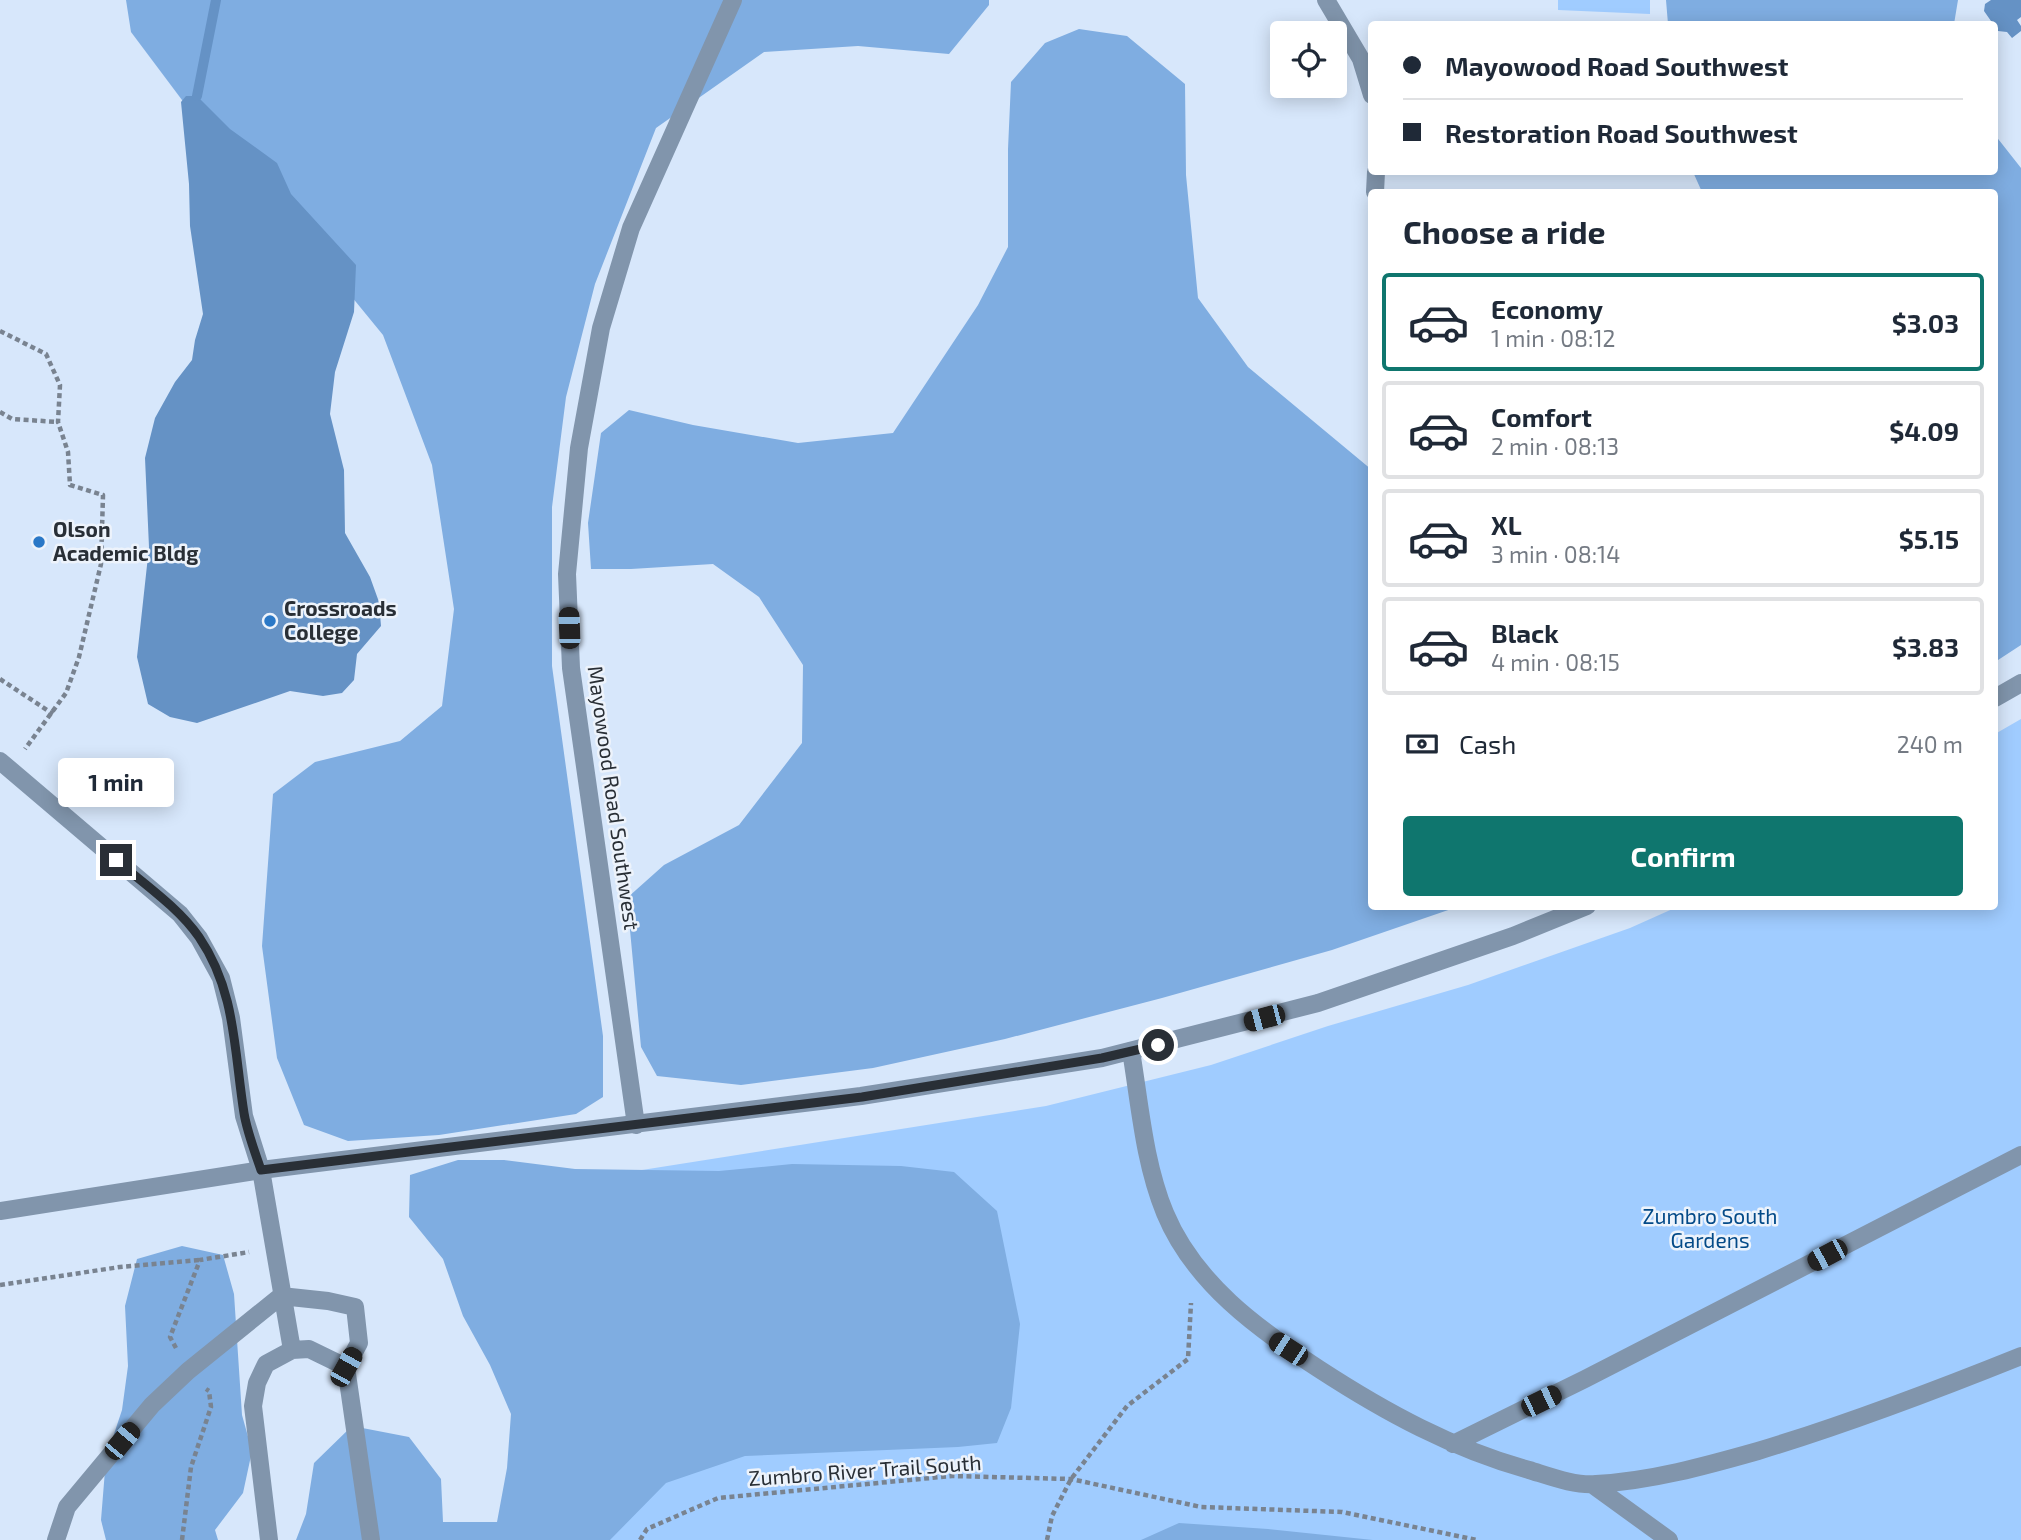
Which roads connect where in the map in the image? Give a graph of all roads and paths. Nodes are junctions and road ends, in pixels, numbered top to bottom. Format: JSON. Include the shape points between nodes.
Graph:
{"nodes":[{"id":1,"x":733,"y":0,"type":"edge"},
{"id":2,"x":1326,"y":0,"type":"edge"},
{"id":3,"x":1368,"y":81,"type":"edge"},
{"id":4,"x":0,"y":331,"type":"edge"},
{"id":5,"x":0,"y":412,"type":"edge"},
{"id":6,"x":58,"y":422,"type":"junction"},
{"id":7,"x":0,"y":679,"type":"edge"},
{"id":8,"x":2021,"y":683,"type":"edge"},
{"id":9,"x":1998,"y":696,"type":"edge"},
{"id":10,"x":53,"y":714,"type":"junction"},
{"id":11,"x":5,"y":765,"type":"edge"},
{"id":12,"x":1577,"y":910,"type":"edge"},
{"id":13,"x":1131,"y":1051,"type":"junction"},
{"id":14,"x":636,"y":1125,"type":"junction"},
{"id":15,"x":2021,"y":1155,"type":"edge"},
{"id":16,"x":261,"y":1170,"type":"junction"},
{"id":17,"x":0,"y":1211,"type":"edge"},
{"id":18,"x":200,"y":1260,"type":"dead end"},
{"id":19,"x":0,"y":1285,"type":"edge"},
{"id":20,"x":281,"y":1296,"type":"junction"},
{"id":21,"x":1191,"y":1300,"type":"dead end"},
{"id":22,"x":292,"y":1350,"type":"junction"},
{"id":23,"x":2021,"y":1356,"type":"edge"},
{"id":24,"x":346,"y":1367,"type":"junction"},
{"id":25,"x":1453,"y":1444,"type":"junction"},
{"id":26,"x":1071,"y":1479,"type":"junction"},
{"id":27,"x":1593,"y":1485,"type":"junction"},
{"id":28,"x":56,"y":1540,"type":"edge"},
{"id":29,"x":270,"y":1540,"type":"edge"},
{"id":30,"x":371,"y":1540,"type":"edge"},
{"id":31,"x":640,"y":1540,"type":"edge"},
{"id":32,"x":1047,"y":1540,"type":"edge"},
{"id":33,"x":1477,"y":1540,"type":"edge"},
{"id":34,"x":1669,"y":1540,"type":"edge"}],
"edges":[{"from":1,"to":14,"type":"street","name":"Mayowood Road Southwest","via":[[631,228],[605,316],[579,448],[568,561],[571,668]]},
{"from":2,"to":3,"type":"street","via":[[1362,59]]},
{"from":4,"to":6,"type":"path","via":[[46,354],[60,385]]},
{"from":5,"to":6,"type":"path","via":[[12,419]]},
{"from":6,"to":10,"type":"path","via":[[68,452],[70,485],[103,495],[101,564],[93,603],[66,693]]},
{"from":7,"to":10,"type":"path"},
{"from":8,"to":9,"type":"street"},
{"from":10,"to":11,"type":"path"},
{"from":11,"to":16,"type":"street","via":[[180,914],[199,938],[222,978],[244,1116]]},
{"from":12,"to":13,"type":"street","via":[[1318,1003]]},
{"from":13,"to":14,"type":"street","via":[[862,1097]]},
{"from":13,"to":25,"type":"street","via":[[1147,1154],[1165,1214],[1191,1259],[1225,1299],[1268,1336],[1371,1404]]},
{"from":14,"to":16,"type":"street"},
{"from":15,"to":25,"type":"street"},
{"from":16,"to":17,"type":"street"},
{"from":16,"to":20,"type":"street"},
{"from":18,"to":19,"type":"path"},
{"from":20,"to":22,"type":"street"},
{"from":20,"to":24,"type":"street","via":[[355,1307],[359,1343]]},
{"from":20,"to":28,"type":"street","via":[[152,1405],[67,1507]]},
{"from":21,"to":26,"type":"path","via":[[1188,1359],[1126,1406]]},
{"from":22,"to":24,"type":"street","via":[[309,1349]]},
{"from":22,"to":29,"type":"street","via":[[266,1364],[253,1406]]},
{"from":23,"to":27,"type":"street","via":[[1902,1404],[1794,1440],[1690,1471]]},
{"from":24,"to":30,"type":"street"},
{"from":25,"to":27,"type":"street","via":[[1508,1465]]},
{"from":26,"to":31,"type":"path","name":"Zumbro River Trail South","via":[[953,1476],[718,1498],[647,1529]]},
{"from":26,"to":32,"type":"path","via":[[1052,1516]]},
{"from":26,"to":33,"type":"path","name":"Zumbro River Trail South","via":[[1201,1507],[1342,1512]]},
{"from":27,"to":34,"type":"street"}]}
